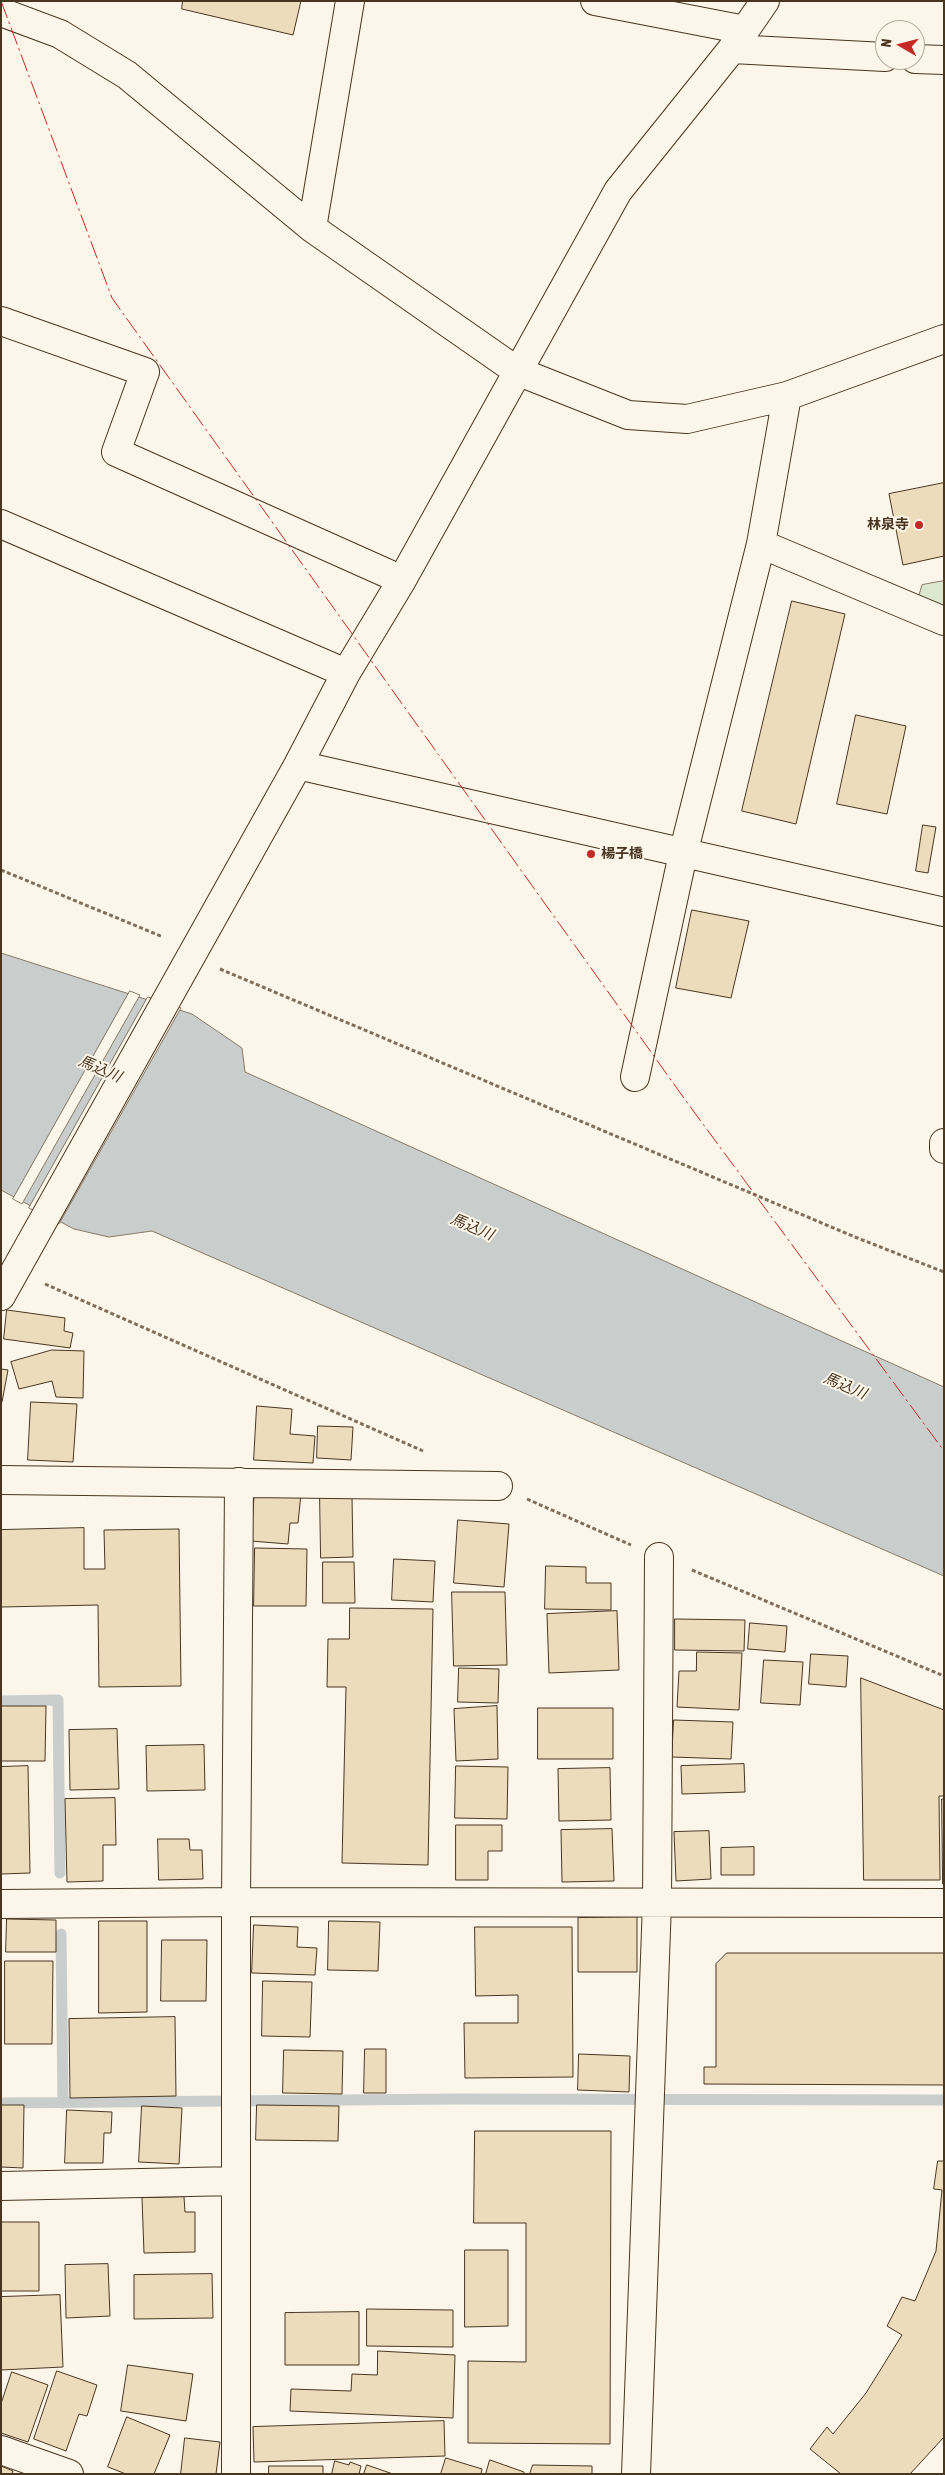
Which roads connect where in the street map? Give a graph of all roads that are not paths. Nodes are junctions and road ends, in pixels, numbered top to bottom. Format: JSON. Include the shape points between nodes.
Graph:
{"nodes":[{"id":1,"x":350,"y":1,"type":"edge"},
{"id":2,"x":595,"y":1,"type":"edge"},
{"id":3,"x":765,"y":1,"type":"edge"},
{"id":4,"x":1,"y":12,"type":"edge"},
{"id":5,"x":739,"y":40,"type":"junction"},
{"id":6,"x":875,"y":56,"type":"edge"},
{"id":7,"x":925,"y":59,"type":"edge"},
{"id":8,"x":944,"y":60,"type":"edge"},
{"id":9,"x":312,"y":228,"type":"junction"},
{"id":10,"x":1,"y":321,"type":"edge"},
{"id":11,"x":944,"y":339,"type":"edge"},
{"id":12,"x":517,"y":371,"type":"junction"},
{"id":13,"x":787,"y":396,"type":"junction"},
{"id":14,"x":1,"y":524,"type":"edge"},
{"id":15,"x":761,"y":544,"type":"junction"},
{"id":16,"x":402,"y":580,"type":"junction"},
{"id":17,"x":944,"y":621,"type":"edge"},
{"id":18,"x":346,"y":673,"type":"junction"},
{"id":19,"x":298,"y":765,"type":"junction"},
{"id":20,"x":684,"y":854,"type":"junction"},
{"id":21,"x":944,"y":912,"type":"edge"},
{"id":22,"x":635,"y":1077,"type":"dead end"},
{"id":23,"x":944,"y":1143,"type":"edge"},
{"id":24,"x":944,"y":1149,"type":"edge"},
{"id":25,"x":1,"y":1296,"type":"edge"},
{"id":26,"x":1,"y":1480,"type":"edge"},
{"id":27,"x":239,"y":1482,"type":"junction"},
{"id":28,"x":498,"y":1486,"type":"dead end"},
{"id":29,"x":659,"y":1557,"type":"dead end"},
{"id":30,"x":236,"y":1902,"type":"junction"},
{"id":31,"x":657,"y":1903,"type":"junction"},
{"id":32,"x":944,"y":1903,"type":"edge"},
{"id":33,"x":1,"y":1904,"type":"edge"},
{"id":34,"x":236,"y":2181,"type":"junction"},
{"id":35,"x":1,"y":2186,"type":"edge"},
{"id":36,"x":1,"y":2450,"type":"edge"},
{"id":37,"x":69,"y":2474,"type":"edge"},
{"id":38,"x":236,"y":2474,"type":"edge"},
{"id":39,"x":636,"y":2474,"type":"edge"}],
"edges":[{"from":1,"to":9,"type":"street"},
{"from":2,"to":5,"type":"street"},
{"from":3,"to":5,"type":"street"},
{"from":4,"to":9,"type":"street","via":[[60,34],[127,75]]},
{"from":5,"to":6,"type":"street"},
{"from":5,"to":12,"type":"street","via":[[618,191]]},
{"from":7,"to":8,"type":"street"},
{"from":9,"to":12,"type":"street"},
{"from":10,"to":16,"type":"street","via":[[145,372],[116,452]]},
{"from":11,"to":13,"type":"street"},
{"from":12,"to":13,"type":"street","via":[[628,415],[687,419]]},
{"from":12,"to":16,"type":"street"},
{"from":13,"to":15,"type":"street"},
{"from":14,"to":18,"type":"street"},
{"from":15,"to":17,"type":"street"},
{"from":15,"to":20,"type":"street"},
{"from":16,"to":18,"type":"street"},
{"from":18,"to":19,"type":"street"},
{"from":19,"to":20,"type":"street"},
{"from":19,"to":25,"type":"street","via":[[188,955]]},
{"from":20,"to":21,"type":"street"},
{"from":20,"to":22,"type":"street"},
{"from":23,"to":24,"type":"street"},
{"from":26,"to":27,"type":"street"},
{"from":27,"to":28,"type":"street"},
{"from":27,"to":30,"type":"street"},
{"from":29,"to":31,"type":"street"},
{"from":30,"to":31,"type":"street"},
{"from":30,"to":33,"type":"street"},
{"from":30,"to":34,"type":"street"},
{"from":31,"to":32,"type":"street"},
{"from":31,"to":39,"type":"street"},
{"from":34,"to":35,"type":"street"},
{"from":34,"to":38,"type":"street"},
{"from":36,"to":37,"type":"street"}]}
